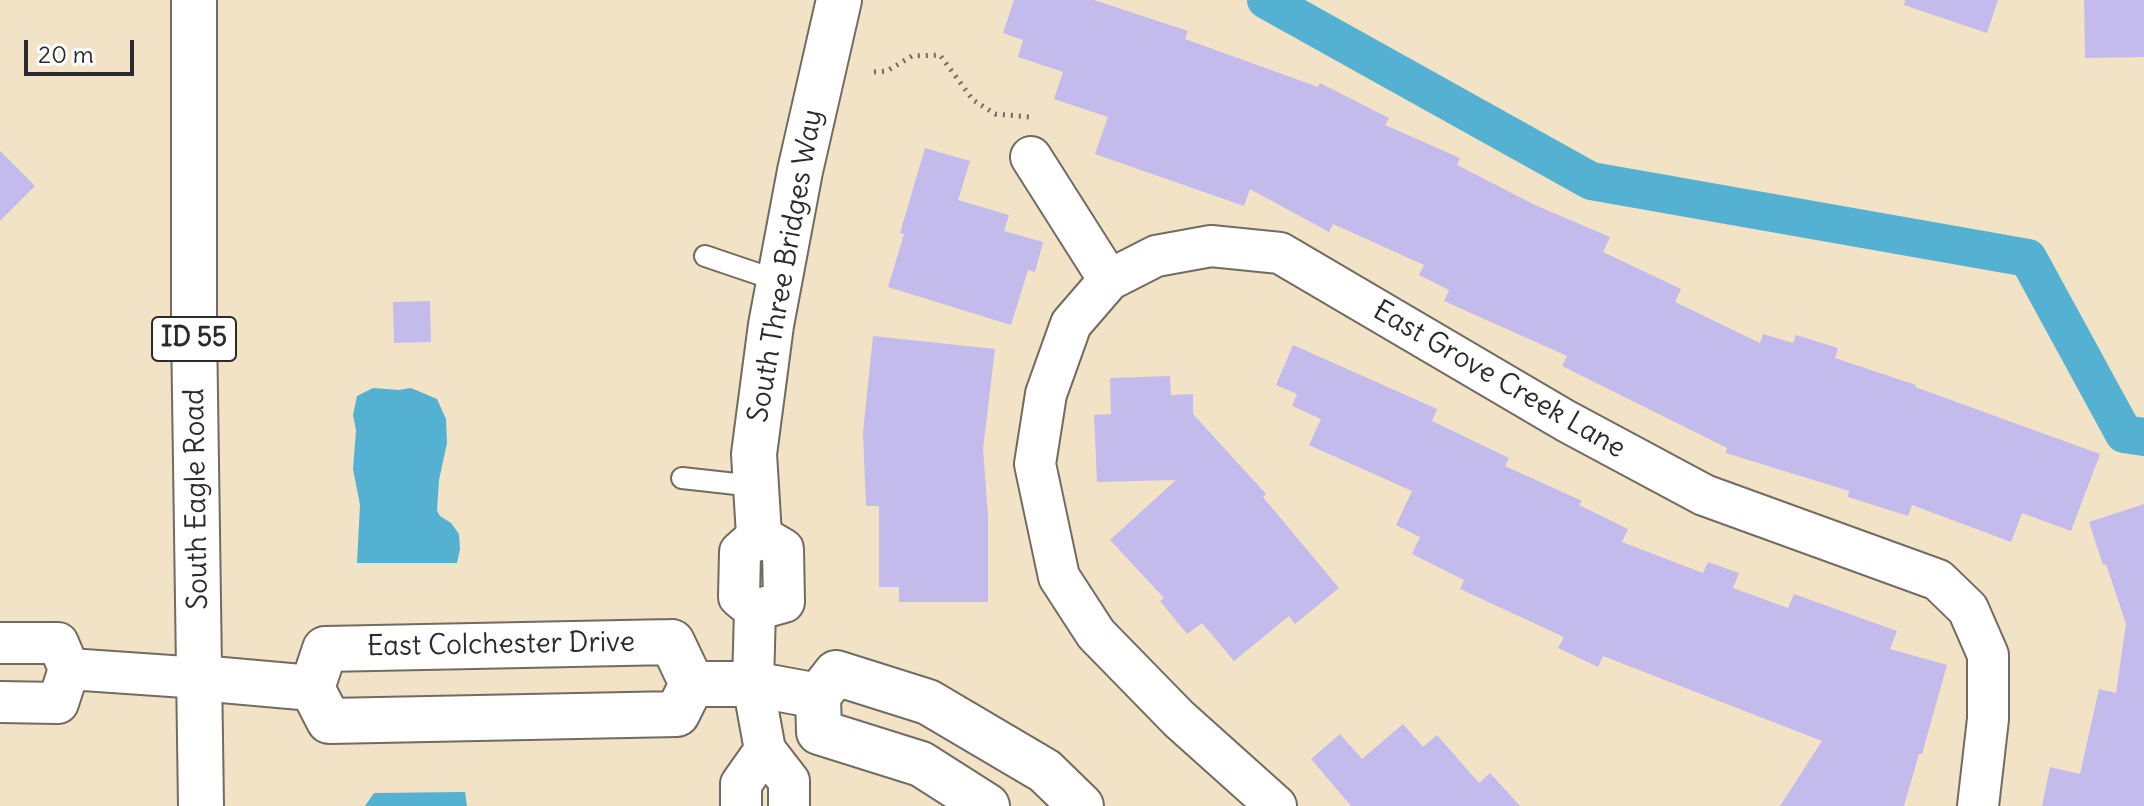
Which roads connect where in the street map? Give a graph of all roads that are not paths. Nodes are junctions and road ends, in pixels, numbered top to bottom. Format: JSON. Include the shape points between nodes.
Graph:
{"nodes":[{"id":1,"x":194,"y":0,"type":"edge"},
{"id":2,"x":839,"y":0,"type":"edge"},
{"id":3,"x":1033,"y":138,"type":"road end"},
{"id":4,"x":705,"y":256,"type":"dead end"},
{"id":5,"x":1109,"y":280,"type":"junction"},
{"id":6,"x":779,"y":281,"type":"junction"},
{"id":7,"x":682,"y":478,"type":"dead end"},
{"id":8,"x":754,"y":486,"type":"junction"},
{"id":9,"x":759,"y":535,"type":"joint"},
{"id":10,"x":0,"y":643,"type":"edge"},
{"id":11,"x":69,"y":669,"type":"junction"},
{"id":12,"x":200,"y":678,"type":"junction"},
{"id":13,"x":692,"y":684,"type":"junction"},
{"id":14,"x":753,"y":684,"type":"junction"},
{"id":15,"x":312,"y":688,"type":"junction"},
{"id":16,"x":818,"y":696,"type":"junction"},
{"id":17,"x":0,"y":702,"type":"edge"},
{"id":18,"x":765,"y":750,"type":"junction"},
{"id":19,"x":201,"y":806,"type":"edge"},
{"id":20,"x":741,"y":806,"type":"edge"},
{"id":21,"x":789,"y":806,"type":"edge"},
{"id":22,"x":987,"y":806,"type":"edge"},
{"id":23,"x":1081,"y":806,"type":"edge"},
{"id":24,"x":1276,"y":806,"type":"edge"},
{"id":25,"x":1978,"y":806,"type":"edge"}],
"edges":[{"from":1,"to":12,"type":"main road","name":"South Eagle Road","number":"ID 55"},
{"from":2,"to":6,"type":"main road","name":"South Three Bridges Way"},
{"from":3,"to":5,"type":"street"},
{"from":4,"to":6,"type":"lane"},
{"from":5,"to":24,"type":"street","via":[[1071,324],[1046,394],[1035,464],[1059,577],[1096,634],[1179,719]]},
{"from":5,"to":25,"type":"street","name":"East Grove Creek Lane","via":[[1156,256],[1211,246],[1280,253],[1566,421],[1704,495],[1938,580],[1968,609],[1988,655],[1988,719]]},
{"from":6,"to":8,"type":"main road","name":"South Three Bridges Way"},
{"from":7,"to":8,"type":"lane"},
{"from":8,"to":9,"type":"main road","name":"South Three Bridges Way"},
{"from":9,"to":14,"type":"street","name":"South Three Bridges Way","via":[[740,552],[739,597],[755,610]]},
{"from":10,"to":11,"type":"street","via":[[58,643]]},
{"from":11,"to":12,"type":"street"},
{"from":11,"to":17,"type":"street","via":[[58,703]]},
{"from":12,"to":15,"type":"main road"},
{"from":12,"to":19,"type":"main road","name":"South Eagle Road","number":"ID 55"},
{"from":13,"to":14,"type":"main road"},
{"from":13,"to":15,"type":"main road","via":[[677,714],[329,721]]},
{"from":13,"to":15,"type":"main road","name":"East Colchester Drive","via":[[672,642],[325,649]]},
{"from":14,"to":16,"type":"main road"},
{"from":14,"to":18,"type":"street","name":"South Three Bridges Way"},
{"from":16,"to":22,"type":"main road","via":[[819,732],[921,764]]},
{"from":16,"to":23,"type":"main road","via":[[836,673],[928,702],[1045,771]]},
{"from":18,"to":20,"type":"street","via":[[741,784]]},
{"from":18,"to":21,"type":"street","via":[[789,781]]}]}
